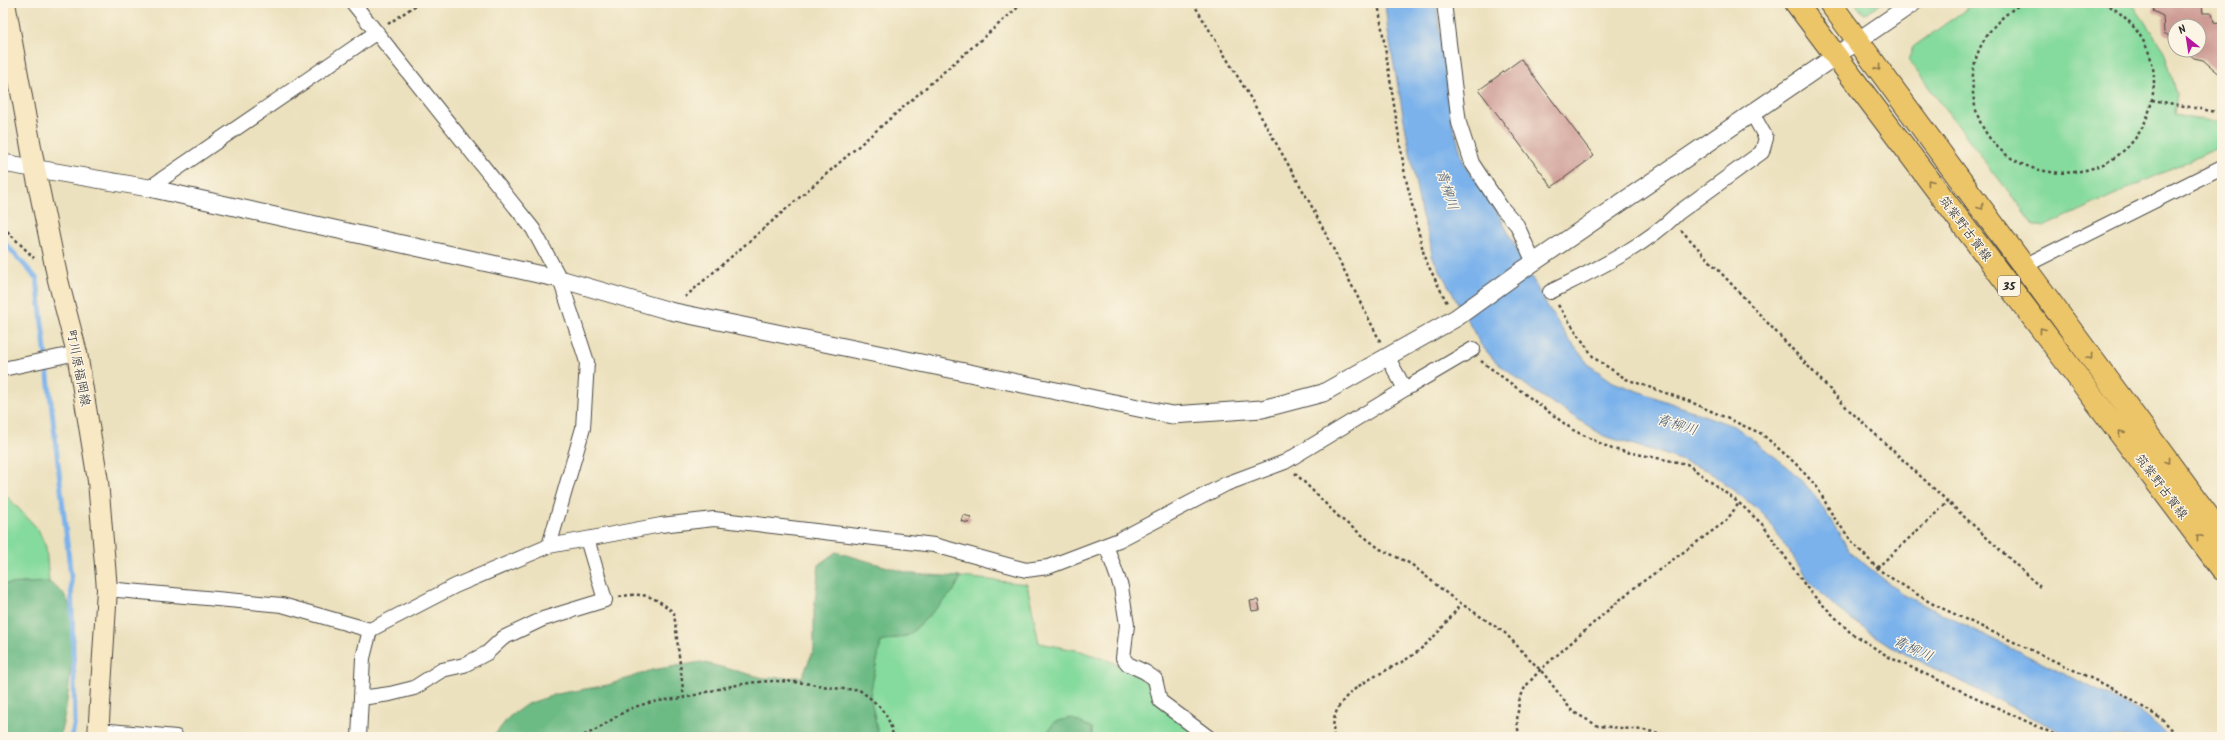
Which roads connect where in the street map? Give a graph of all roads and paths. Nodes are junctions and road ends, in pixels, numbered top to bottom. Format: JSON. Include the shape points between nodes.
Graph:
{"nodes":[{"id":1,"x":5,"y":3,"type":"edge"},
{"id":2,"x":353,"y":3,"type":"edge"},
{"id":3,"x":419,"y":3,"type":"edge"},
{"id":4,"x":1023,"y":3,"type":"edge"},
{"id":5,"x":1193,"y":3,"type":"edge"},
{"id":6,"x":1378,"y":3,"type":"edge"},
{"id":7,"x":1444,"y":3,"type":"edge"},
{"id":8,"x":1796,"y":3,"type":"edge"},
{"id":9,"x":1830,"y":3,"type":"edge"},
{"id":10,"x":1913,"y":3,"type":"edge"},
{"id":11,"x":2023,"y":3,"type":"edge"},
{"id":12,"x":2104,"y":3,"type":"edge"},
{"id":13,"x":2111,"y":3,"type":"edge"},
{"id":14,"x":2114,"y":8,"type":"junction"},
{"id":15,"x":376,"y":32,"type":"junction"},
{"id":16,"x":1858,"y":41,"type":"junction"},
{"id":17,"x":1836,"y":57,"type":"junction"},
{"id":18,"x":2152,"y":100,"type":"junction"},
{"id":19,"x":1752,"y":113,"type":"junction"},
{"id":20,"x":2222,"y":113,"type":"edge"},
{"id":21,"x":3,"y":164,"type":"edge"},
{"id":22,"x":2222,"y":167,"type":"edge"},
{"id":23,"x":35,"y":169,"type":"junction"},
{"id":24,"x":149,"y":188,"type":"junction"},
{"id":25,"x":1672,"y":219,"type":"junction"},
{"id":26,"x":3,"y":227,"type":"edge"},
{"id":27,"x":35,"y":258,"type":"dead end"},
{"id":28,"x":1529,"y":266,"type":"junction"},
{"id":29,"x":2024,"y":266,"type":"junction"},
{"id":30,"x":560,"y":279,"type":"junction"},
{"id":31,"x":1550,"y":292,"type":"joint"},
{"id":32,"x":670,"y":311,"type":"junction"},
{"id":33,"x":1461,"y":314,"type":"junction"},
{"id":34,"x":1473,"y":349,"type":"joint"},
{"id":35,"x":77,"y":353,"type":"junction"},
{"id":36,"x":1388,"y":358,"type":"junction"},
{"id":37,"x":3,"y":369,"type":"edge"},
{"id":38,"x":1405,"y":389,"type":"junction"},
{"id":39,"x":1285,"y":462,"type":"junction"},
{"id":40,"x":1948,"y":502,"type":"junction"},
{"id":41,"x":1739,"y":503,"type":"junction"},
{"id":42,"x":2222,"y":535,"type":"edge"},
{"id":43,"x":587,"y":538,"type":"junction"},
{"id":44,"x":1106,"y":545,"type":"junction"},
{"id":45,"x":549,"y":546,"type":"junction"},
{"id":46,"x":1877,"y":568,"type":"junction"},
{"id":47,"x":2222,"y":569,"type":"edge"},
{"id":48,"x":2040,"y":588,"type":"dead end"},
{"id":49,"x":107,"y":589,"type":"junction"},
{"id":50,"x":605,"y":600,"type":"junction"},
{"id":51,"x":1461,"y":604,"type":"junction"},
{"id":52,"x":370,"y":630,"type":"junction"},
{"id":53,"x":1540,"y":670,"type":"junction"},
{"id":54,"x":361,"y":698,"type":"junction"},
{"id":55,"x":684,"y":698,"type":"junction"},
{"id":56,"x":99,"y":733,"type":"edge"},
{"id":57,"x":176,"y":737,"type":"edge"},
{"id":58,"x":358,"y":737,"type":"edge"},
{"id":59,"x":578,"y":737,"type":"edge"},
{"id":60,"x":893,"y":737,"type":"edge"},
{"id":61,"x":1208,"y":737,"type":"edge"},
{"id":62,"x":1334,"y":737,"type":"edge"},
{"id":63,"x":1519,"y":737,"type":"edge"},
{"id":64,"x":1676,"y":737,"type":"edge"},
{"id":65,"x":2060,"y":737,"type":"edge"},
{"id":66,"x":2179,"y":737,"type":"edge"}],
"edges":[{"from":1,"to":23,"type":"main road","name":"町川原福岡線"},
{"from":2,"to":15,"type":"street"},
{"from":3,"to":15,"type":"path"},
{"from":4,"to":32,"type":"path"},
{"from":5,"to":36,"type":"path","via":[[1310,203]]},
{"from":6,"to":33,"type":"path","via":[[1405,175],[1425,259],[1435,282]]},
{"from":7,"to":28,"type":"street","via":[[1459,123],[1472,163],[1501,207],[1517,225]]},
{"from":8,"to":17,"type":"main road","name":"筑紫野古賀線","number":"35"},
{"from":9,"to":16,"type":"main road","name":"筑紫野古賀線","number":"35"},
{"from":10,"to":16,"type":"street"},
{"from":11,"to":18,"type":"path","via":[[2010,10],[1981,44],[1974,65],[1972,87],[1984,129],[2014,160],[2035,170],[2056,174],[2078,173],[2099,166],[2118,155],[2134,140],[2146,121]]},
{"from":12,"to":14,"type":"path"},
{"from":13,"to":14,"type":"path"},
{"from":14,"to":18,"type":"path","via":[[2134,27],[2150,58],[2154,79]]},
{"from":15,"to":24,"type":"street"},
{"from":15,"to":30,"type":"street","via":[[533,229]]},
{"from":16,"to":17,"type":"street"},
{"from":16,"to":29,"type":"main road","name":"筑紫野古賀線","number":"35","one_way":true},
{"from":17,"to":19,"type":"street"},
{"from":47,"to":17,"type":"main road","name":"筑紫野古賀線","number":"35","one_way":true},
{"from":18,"to":20,"type":"path"},
{"from":19,"to":25,"type":"street","via":[[1766,138],[1762,152]]},
{"from":19,"to":28,"type":"street"},
{"from":21,"to":23,"type":"street"},
{"from":22,"to":29,"type":"street"},
{"from":23,"to":24,"type":"street"},
{"from":23,"to":35,"type":"main road","name":"町川原福岡線","via":[[59,286]]},
{"from":24,"to":30,"type":"street"},
{"from":25,"to":31,"type":"street","via":[[1616,258]]},
{"from":25,"to":40,"type":"path","via":[[1848,409]]},
{"from":26,"to":27,"type":"path"},
{"from":28,"to":33,"type":"street"},
{"from":29,"to":42,"type":"main road","name":"筑紫野古賀線","number":"35","one_way":true},
{"from":30,"to":32,"type":"street"},
{"from":30,"to":45,"type":"street","via":[[587,362],[583,428]]},
{"from":31,"to":46,"type":"path","via":[[1594,358],[1626,379],[1691,402],[1762,434],[1795,463],[1817,487],[1833,516],[1853,543]]},
{"from":32,"to":36,"type":"street","via":[[1172,415],[1262,409],[1323,393]]},
{"from":33,"to":36,"type":"street"},
{"from":34,"to":38,"type":"street"},
{"from":34,"to":41,"type":"path","via":[[1480,360],[1573,430],[1612,449],[1687,464]]},
{"from":35,"to":37,"type":"street"},
{"from":35,"to":49,"type":"main road","name":"町川原福岡線","via":[[98,481]]},
{"from":36,"to":38,"type":"street"},
{"from":38,"to":39,"type":"street"},
{"from":39,"to":44,"type":"street","via":[[1226,484]]},
{"from":39,"to":51,"type":"path","via":[[1340,518],[1380,549],[1411,564]]},
{"from":40,"to":46,"type":"path"},
{"from":40,"to":48,"type":"path"},
{"from":41,"to":53,"type":"path","via":[[1726,521],[1630,592]]},
{"from":41,"to":65,"type":"path","via":[[1762,524],[1810,592],[1851,633],[1889,657]]},
{"from":43,"to":44,"type":"street","via":[[714,518],[934,545],[1026,570],[1048,567]]},
{"from":43,"to":45,"type":"street"},
{"from":43,"to":50,"type":"street"},
{"from":44,"to":61,"type":"street","via":[[1123,594],[1127,625],[1123,658],[1128,664],[1155,679],[1160,702]]},
{"from":45,"to":52,"type":"street","via":[[455,586]]},
{"from":46,"to":66,"type":"path","via":[[1931,603],[2116,690],[2163,720]]},
{"from":49,"to":52,"type":"street","via":[[282,605]]},
{"from":49,"to":56,"type":"main road","name":"町川原福岡線"},
{"from":50,"to":54,"type":"street","via":[[543,619],[503,638],[487,652],[464,665],[442,670],[414,688]]},
{"from":50,"to":55,"type":"path","via":[[637,593],[663,603],[674,613]]},
{"from":51,"to":53,"type":"path","via":[[1505,633]]},
{"from":51,"to":62,"type":"path","via":[[1447,624],[1413,655],[1362,684],[1346,697],[1332,726]]},
{"from":52,"to":54,"type":"street","via":[[363,658]]},
{"from":53,"to":63,"type":"path","via":[[1526,687],[1519,701]]},
{"from":53,"to":64,"type":"path","via":[[1572,711],[1598,726],[1644,730]]},
{"from":54,"to":58,"type":"street"},
{"from":55,"to":59,"type":"path","via":[[654,702],[625,712],[592,734]]},
{"from":55,"to":60,"type":"path","via":[[750,681],[793,682],[846,690],[858,689],[880,705],[892,727]]},
{"from":56,"to":57,"type":"street"}]}
